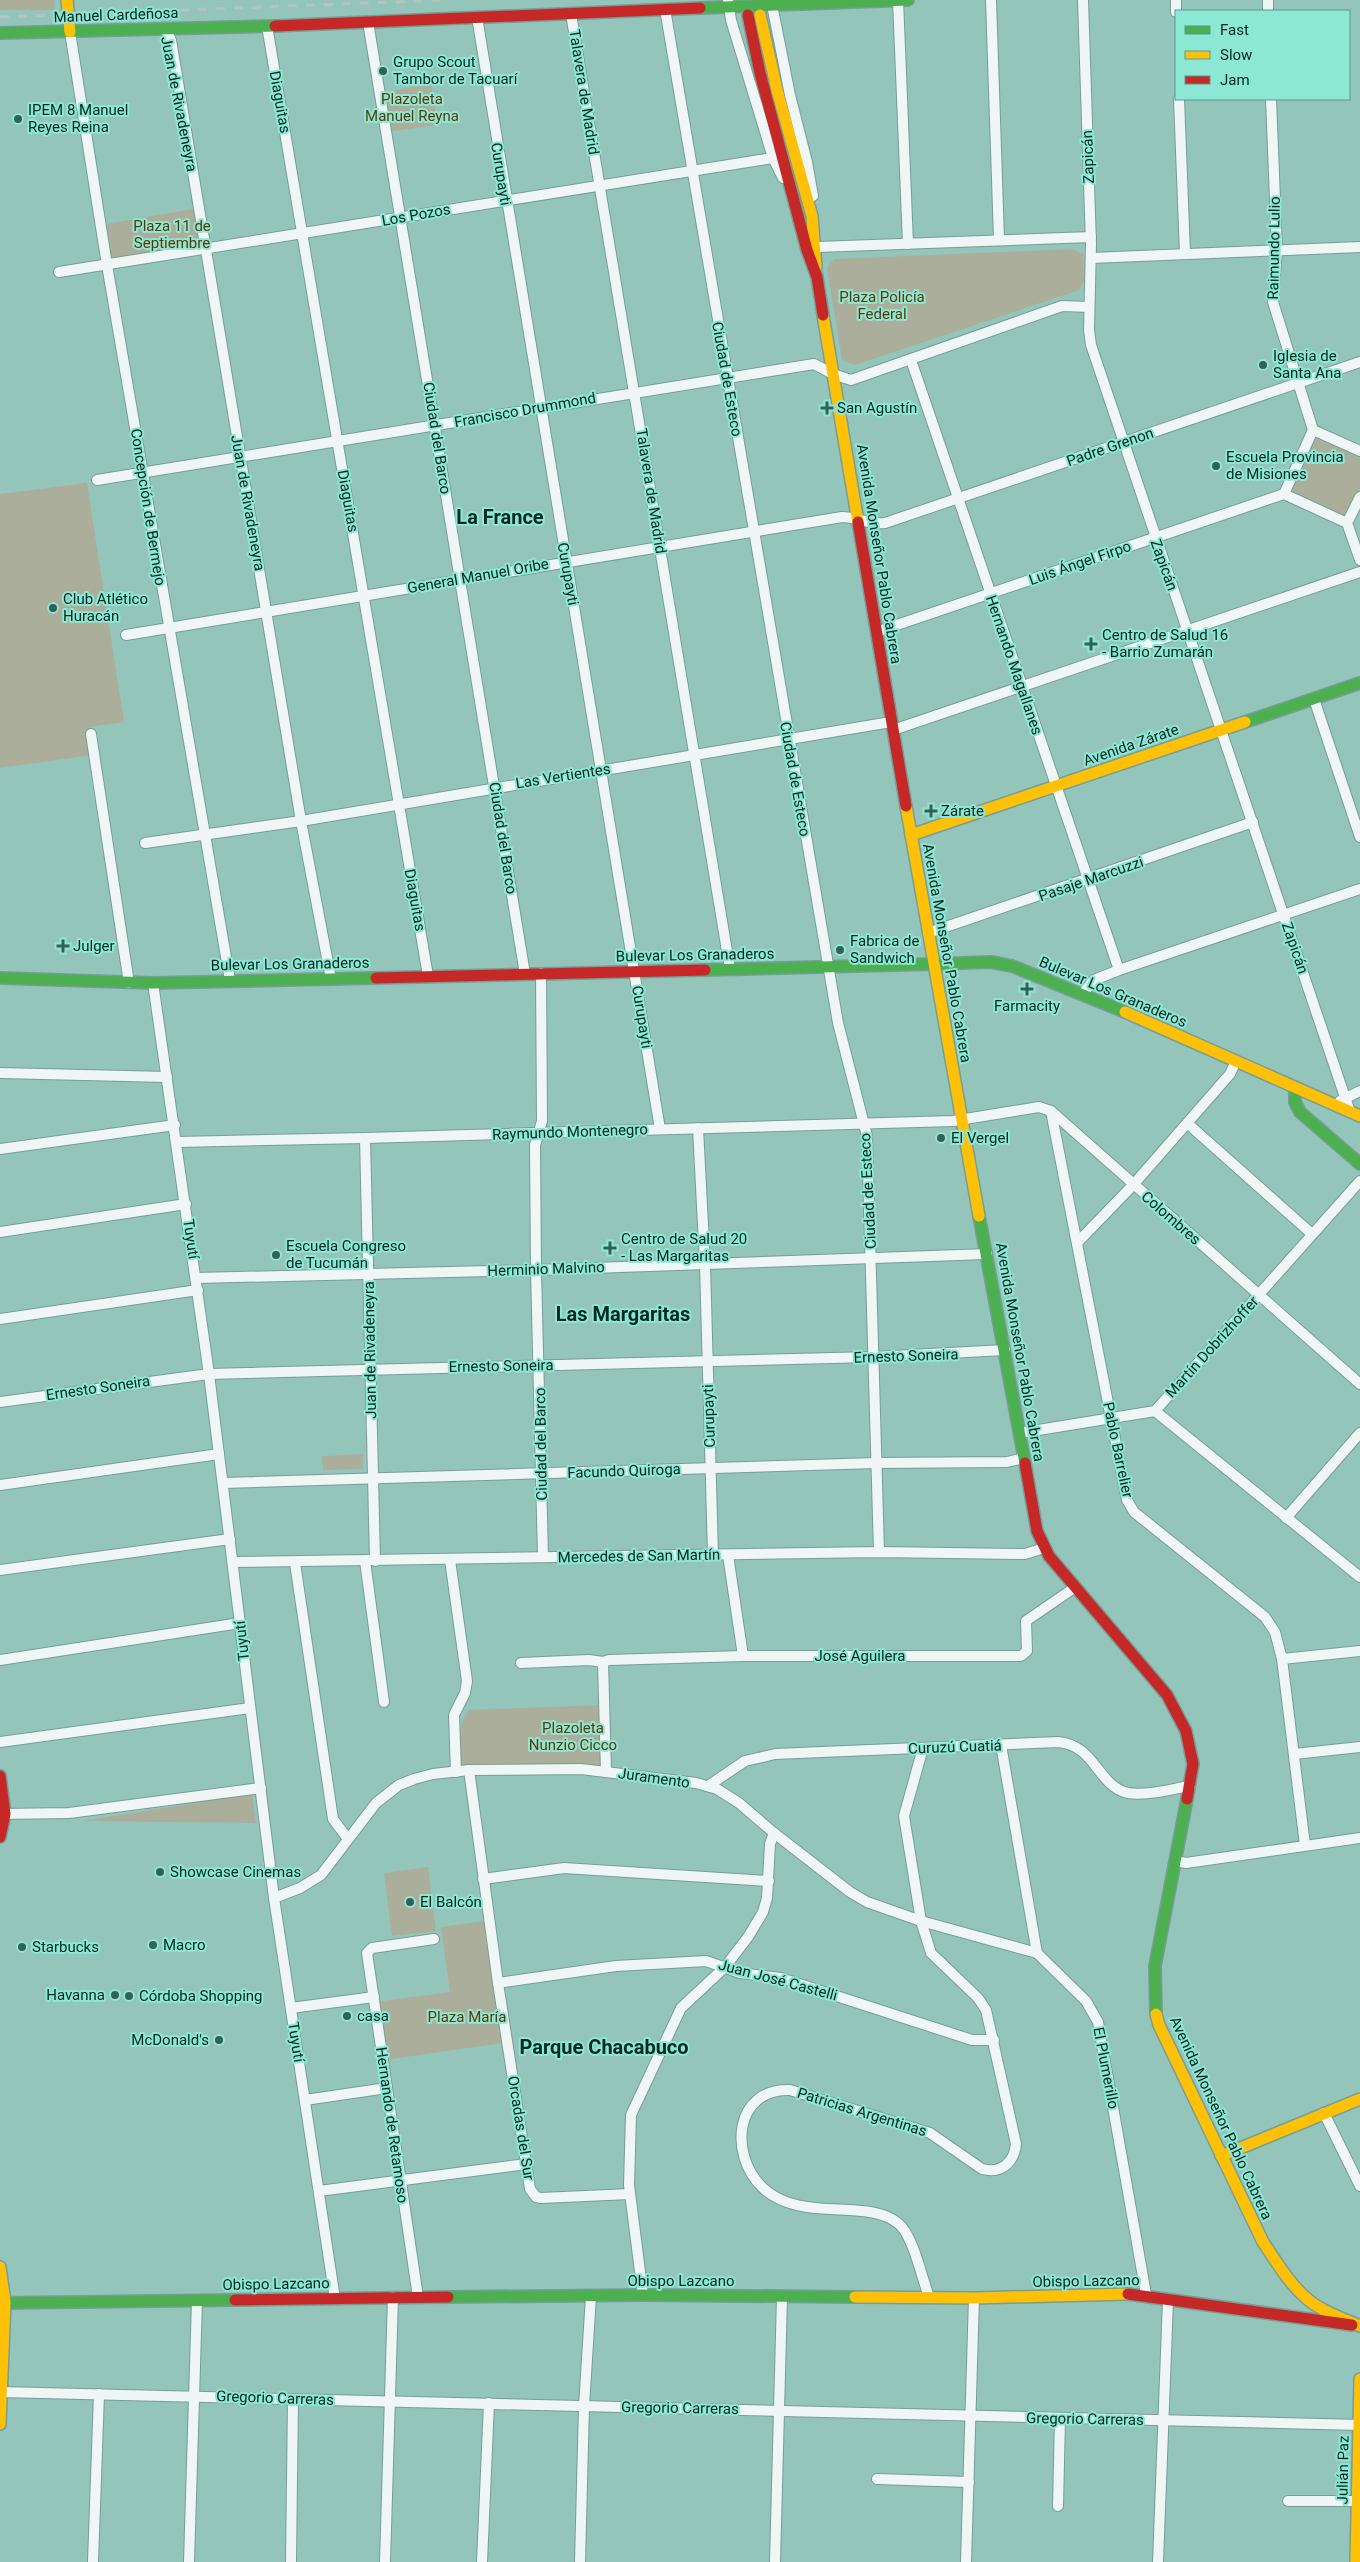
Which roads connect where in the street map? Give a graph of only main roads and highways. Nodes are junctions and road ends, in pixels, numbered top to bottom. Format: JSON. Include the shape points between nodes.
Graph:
{"nodes":[{"id":1,"x":67,"y":0,"type":"edge"},
{"id":2,"x":898,"y":0,"type":"edge"},
{"id":3,"x":908,"y":0,"type":"edge"},
{"id":4,"x":729,"y":3,"type":"edge"},
{"id":5,"x":771,"y":3,"type":"edge"},
{"id":6,"x":748,"y":15,"type":"dead end"},
{"id":7,"x":760,"y":15,"type":"dead end"},
{"id":8,"x":70,"y":32,"type":"junction"},
{"id":9,"x":0,"y":33,"type":"edge"},
{"id":10,"x":815,"y":268,"type":"junction"},
{"id":11,"x":1360,"y":682,"type":"edge"},
{"id":12,"x":910,"y":835,"type":"junction"},
{"id":13,"x":933,"y":964,"type":"junction"},
{"id":14,"x":0,"y":978,"type":"edge"},
{"id":15,"x":1296,"y":1088,"type":"junction"},
{"id":16,"x":1355,"y":1114,"type":"edge"},
{"id":17,"x":1360,"y":1164,"type":"edge"},
{"id":18,"x":0,"y":1776,"type":"edge"},
{"id":19,"x":3,"y":1814,"type":"edge"},
{"id":20,"x":0,"y":1837,"type":"edge"},
{"id":21,"x":1360,"y":2099,"type":"edge"},
{"id":22,"x":1221,"y":2156,"type":"junction"},
{"id":23,"x":0,"y":2267,"type":"edge"},
{"id":24,"x":1301,"y":2293,"type":"junction"},
{"id":25,"x":2,"y":2302,"type":"edge"},
{"id":26,"x":1287,"y":2317,"type":"junction"},
{"id":27,"x":1360,"y":2326,"type":"edge"},
{"id":28,"x":1360,"y":2379,"type":"edge"},
{"id":29,"x":1,"y":2392,"type":"edge"},
{"id":30,"x":0,"y":2424,"type":"edge"},
{"id":31,"x":1359,"y":2426,"type":"edge"},
{"id":32,"x":1356,"y":2562,"type":"edge"}],
"edges":[{"from":1,"to":8,"type":"main road"},
{"from":2,"to":3,"type":"main road","name":"Manuel Cardeñosa"},
{"from":2,"to":5,"type":"main road","name":"Manuel Cardeñosa"},
{"from":4,"to":5,"type":"main road","name":"Manuel Cardeñosa"},
{"from":4,"to":8,"type":"main road","name":"Manuel Cardeñosa","via":[[571,14]]},
{"from":6,"to":10,"type":"main road","name":"Avenida Monseñor Pablo Cabrera","via":[[767,101],[807,250]]},
{"from":7,"to":10,"type":"main road","name":"Avenida Monseñor Pablo Cabrera","via":[[789,134],[814,215]]},
{"from":8,"to":9,"type":"main road","name":"Manuel Cardeñosa"},
{"from":10,"to":12,"type":"main road","name":"Avenida Monseñor Pablo Cabrera"},
{"from":11,"to":12,"type":"main road","name":"Avenida Zárate"},
{"from":12,"to":13,"type":"main road","name":"Avenida Monseñor Pablo Cabrera"},
{"from":13,"to":14,"type":"main road","name":"Bulevar Los Granaderos","via":[[153,983]]},
{"from":13,"to":15,"type":"main road","name":"Bulevar Los Granaderos","via":[[1001,964],[1083,994]]},
{"from":13,"to":22,"type":"main road","name":"Avenida Monseñor Pablo Cabrera","via":[[1033,1512],[1044,1548],[1074,1588],[1159,1685],[1186,1731],[1192,1754],[1190,1786],[1155,1966],[1154,2007],[1164,2037]]},
{"from":15,"to":16,"type":"main road","name":"Bulevar Los Granaderos"},
{"from":15,"to":17,"type":"main road","via":[[1295,1102],[1300,1112]]},
{"from":18,"to":19,"type":"main road"},
{"from":19,"to":20,"type":"main road"},
{"from":21,"to":22,"type":"main road"},
{"from":22,"to":24,"type":"main road","name":"Avenida Monseñor Pablo Cabrera","via":[[1263,2242]]},
{"from":23,"to":25,"type":"main road"},
{"from":24,"to":26,"type":"main road","via":[[1302,2308]]},
{"from":24,"to":27,"type":"main road","name":"Avenida Monseñor Pablo Cabrera","via":[[1328,2312]]},
{"from":25,"to":26,"type":"main road","name":"Obispo Lazcano","via":[[643,2295],[974,2298],[1146,2294]]},
{"from":25,"to":29,"type":"main road"},
{"from":26,"to":27,"type":"main road","name":"Obispo Lazcano"},
{"from":28,"to":31,"type":"main road","name":"Julián Paz"},
{"from":29,"to":30,"type":"main road"},
{"from":31,"to":32,"type":"main road","name":"Julián Paz"}]}
